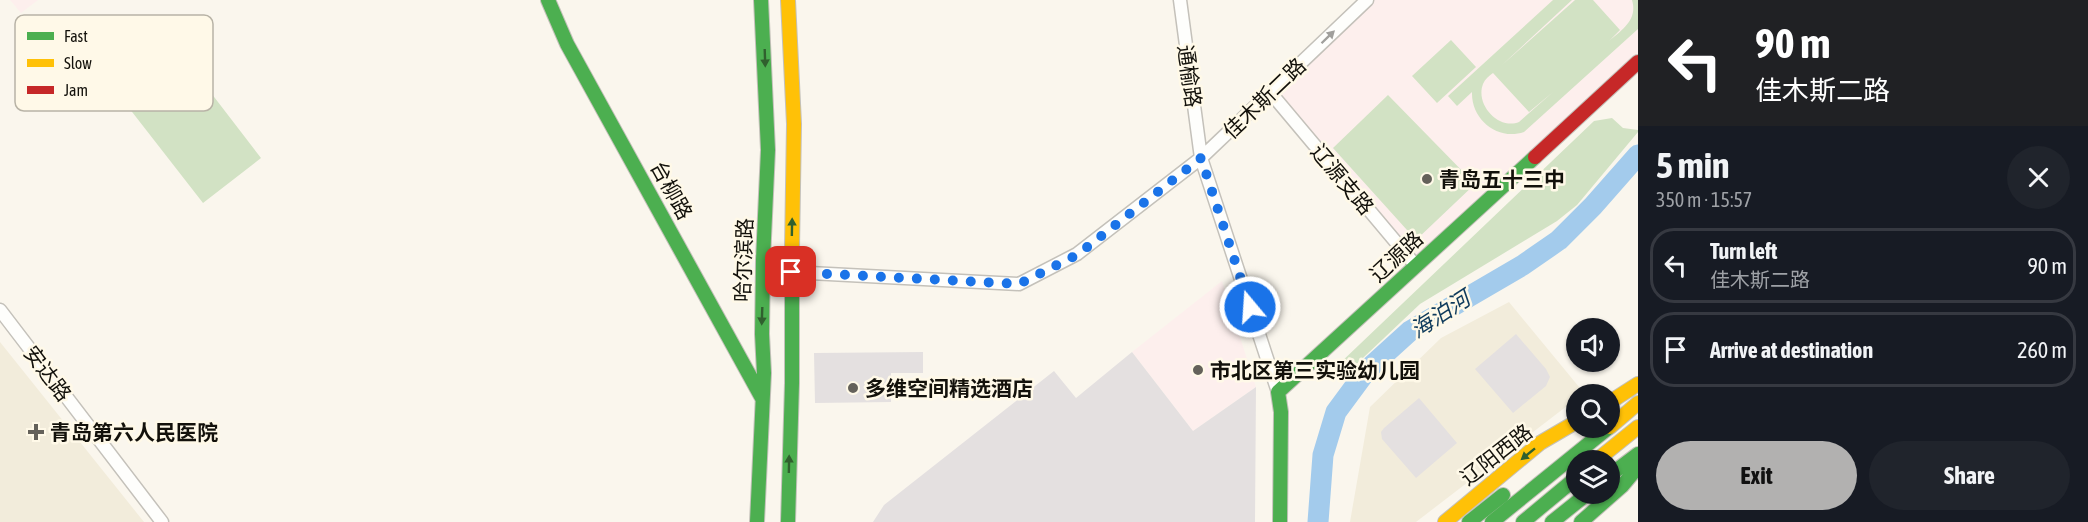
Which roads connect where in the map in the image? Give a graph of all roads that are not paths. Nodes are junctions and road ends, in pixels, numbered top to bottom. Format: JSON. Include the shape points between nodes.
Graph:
{"nodes":[{"id":1,"x":548,"y":0,"type":"edge"},
{"id":2,"x":761,"y":0,"type":"edge"},
{"id":3,"x":788,"y":0,"type":"edge"},
{"id":4,"x":1180,"y":0,"type":"edge"},
{"id":5,"x":1367,"y":0,"type":"edge"},
{"id":6,"x":1638,"y":62,"type":"edge"},
{"id":7,"x":1270,"y":92,"type":"junction"},
{"id":8,"x":1201,"y":158,"type":"junction"},
{"id":9,"x":1416,"y":266,"type":"junction"},
{"id":10,"x":791,"y":272,"type":"junction"},
{"id":11,"x":0,"y":310,"type":"edge"},
{"id":12,"x":1636,"y":386,"type":"edge"},
{"id":13,"x":1278,"y":393,"type":"junction"},
{"id":14,"x":1620,"y":396,"type":"edge"},
{"id":15,"x":763,"y":399,"type":"junction"},
{"id":16,"x":1620,"y":400,"type":"edge"},
{"id":17,"x":1638,"y":404,"type":"edge"},
{"id":18,"x":1620,"y":418,"type":"edge"},
{"id":19,"x":1638,"y":427,"type":"edge"},
{"id":20,"x":1566,"y":428,"type":"edge"},
{"id":21,"x":1572,"y":438,"type":"edge"},
{"id":22,"x":1595,"y":438,"type":"edge"},
{"id":23,"x":1558,"y":449,"type":"dead end"},
{"id":24,"x":1610,"y":450,"type":"edge"},
{"id":25,"x":1638,"y":454,"type":"edge"},
{"id":26,"x":1638,"y":467,"type":"edge"},
{"id":27,"x":1620,"y":468,"type":"edge"},
{"id":28,"x":1514,"y":485,"type":"dead end"},
{"id":29,"x":1566,"y":486,"type":"edge"},
{"id":30,"x":1574,"y":504,"type":"edge"},
{"id":31,"x":162,"y":522,"type":"edge"},
{"id":32,"x":757,"y":522,"type":"edge"},
{"id":33,"x":788,"y":522,"type":"edge"},
{"id":34,"x":1280,"y":522,"type":"edge"},
{"id":35,"x":1445,"y":522,"type":"edge"},
{"id":36,"x":1469,"y":522,"type":"edge"},
{"id":37,"x":1492,"y":522,"type":"edge"},
{"id":38,"x":1523,"y":522,"type":"edge"},
{"id":39,"x":1552,"y":522,"type":"edge"},
{"id":40,"x":1581,"y":522,"type":"edge"}],
"edges":[{"from":1,"to":15,"type":"main road","name":"台柳路","via":[[567,44]]},
{"from":2,"to":15,"type":"main road","name":"哈尔滨路","one_way":true,"via":[[768,150]]},
{"from":10,"to":3,"type":"main road","one_way":true,"via":[[794,124]]},
{"from":4,"to":8,"type":"street","name":"通榆路"},
{"from":7,"to":5,"type":"street","name":"佳木斯二路","one_way":true},
{"from":6,"to":9,"type":"main road","name":"辽源路"},
{"from":7,"to":8,"type":"street","name":"佳木斯二路"},
{"from":7,"to":9,"type":"street","name":"辽源支路"},
{"from":8,"to":10,"type":"street","name":"佳木斯二路","via":[[1077,255],[1019,284]]},
{"from":8,"to":13,"type":"street","name":"通榆路"},
{"from":9,"to":13,"type":"main road","name":"辽源路"},
{"from":33,"to":10,"type":"main road","one_way":true},
{"from":11,"to":31,"type":"street","name":"安达路"},
{"from":12,"to":14,"type":"main road"},
{"from":12,"to":16,"type":"main road"},
{"from":13,"to":34,"type":"main road"},
{"from":15,"to":32,"type":"main road","name":"哈尔滨路"},
{"from":17,"to":18,"type":"main road"},
{"from":19,"to":24,"type":"main road"},
{"from":20,"to":35,"type":"main road","name":"辽阳西路","one_way":true,"via":[[1540,443]]},
{"from":21,"to":23,"type":"main road"},
{"from":22,"to":37,"type":"main road"},
{"from":25,"to":27,"type":"main road"},
{"from":26,"to":40,"type":"main road"},
{"from":28,"to":36,"type":"main road"},
{"from":29,"to":38,"type":"main road"},
{"from":30,"to":39,"type":"main road"}]}
